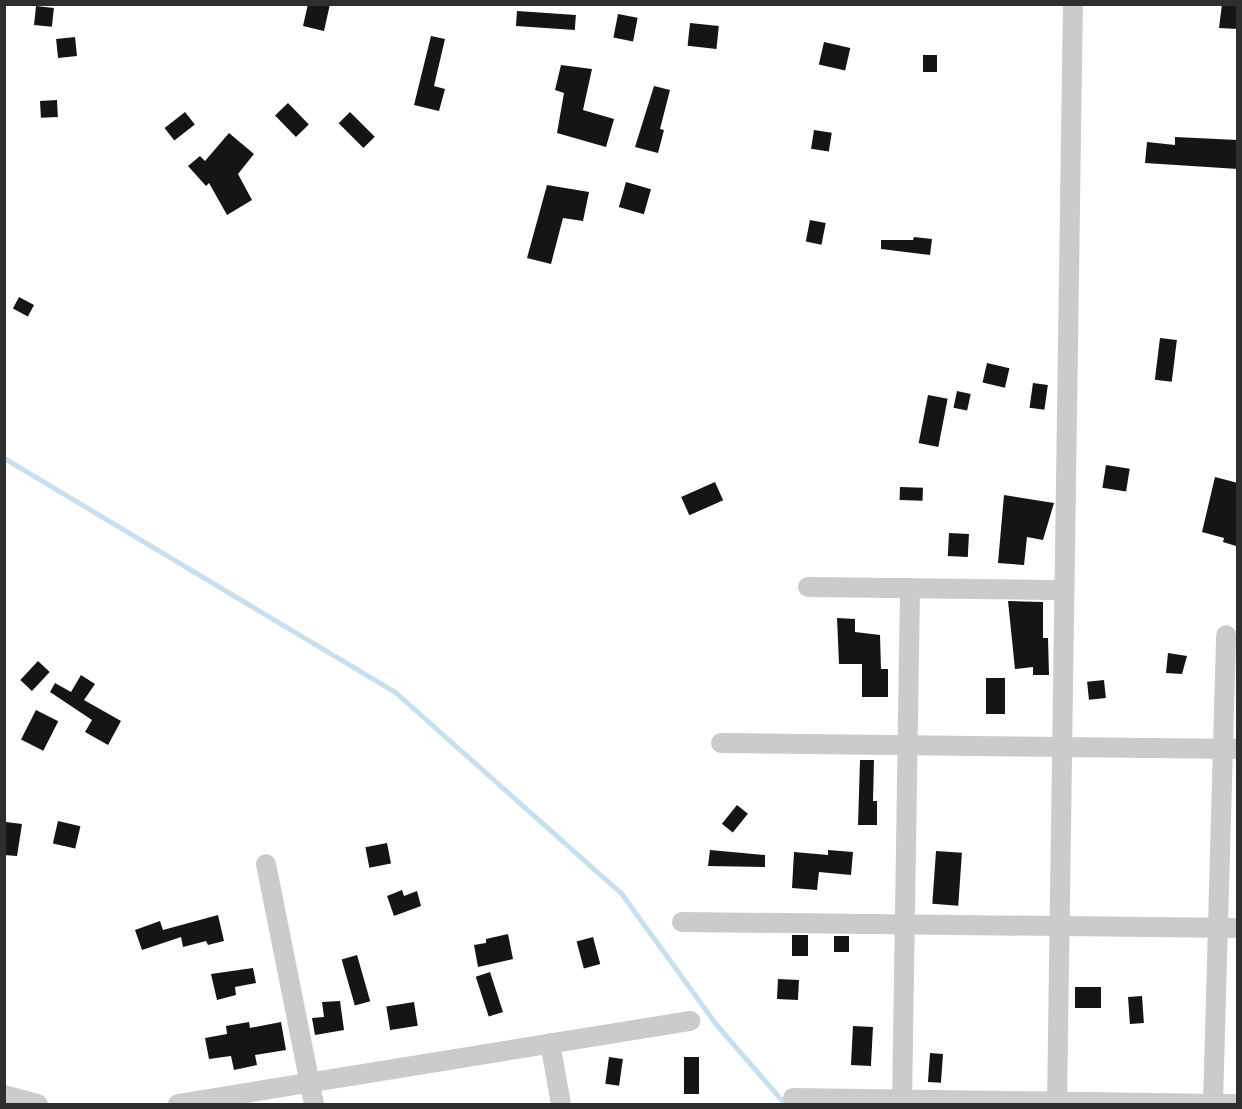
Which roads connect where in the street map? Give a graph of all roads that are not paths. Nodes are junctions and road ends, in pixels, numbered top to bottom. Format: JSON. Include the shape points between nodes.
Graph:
{"nodes":[{"id":1,"x":1073,"y":4,"type":"edge"},
{"id":2,"x":808,"y":587,"type":"dead end"},
{"id":3,"x":910,"y":588,"type":"junction"},
{"id":4,"x":1064,"y":590,"type":"junction"},
{"id":5,"x":1226,"y":635,"type":"dead end"},
{"id":6,"x":721,"y":743,"type":"dead end"},
{"id":7,"x":908,"y":745,"type":"junction"},
{"id":8,"x":1062,"y":747,"type":"junction"},
{"id":9,"x":1230,"y":749,"type":"edge"},
{"id":10,"x":266,"y":864,"type":"dead end"},
{"id":11,"x":682,"y":922,"type":"dead end"},
{"id":12,"x":905,"y":924,"type":"junction"},
{"id":13,"x":1059,"y":926,"type":"junction"},
{"id":14,"x":1228,"y":928,"type":"edge"},
{"id":15,"x":690,"y":1021,"type":"dead end"},
{"id":16,"x":550,"y":1043,"type":"junction"},
{"id":17,"x":309,"y":1082,"type":"junction"},
{"id":18,"x":4,"y":1095,"type":"edge"},
{"id":19,"x":794,"y":1098,"type":"dead end"},
{"id":20,"x":902,"y":1102,"type":"edge"},
{"id":21,"x":1057,"y":1103,"type":"edge"},
{"id":22,"x":38,"y":1104,"type":"edge"},
{"id":23,"x":178,"y":1104,"type":"edge"},
{"id":24,"x":314,"y":1104,"type":"edge"},
{"id":25,"x":561,"y":1104,"type":"edge"},
{"id":26,"x":1213,"y":1104,"type":"edge"},
{"id":27,"x":1238,"y":1104,"type":"edge"}],
"edges":[{"from":1,"to":4,"type":"street"},
{"from":2,"to":3,"type":"street"},
{"from":3,"to":4,"type":"street"},
{"from":3,"to":7,"type":"street"},
{"from":4,"to":8,"type":"street"},
{"from":5,"to":9,"type":"street"},
{"from":6,"to":7,"type":"street"},
{"from":7,"to":8,"type":"street"},
{"from":7,"to":12,"type":"street"},
{"from":8,"to":9,"type":"street"},
{"from":8,"to":13,"type":"street"},
{"from":9,"to":14,"type":"street"},
{"from":10,"to":17,"type":"street"},
{"from":11,"to":12,"type":"street"},
{"from":12,"to":13,"type":"street"},
{"from":12,"to":20,"type":"street"},
{"from":13,"to":14,"type":"street"},
{"from":13,"to":21,"type":"street"},
{"from":14,"to":26,"type":"street"},
{"from":15,"to":16,"type":"street"},
{"from":16,"to":17,"type":"street"},
{"from":16,"to":25,"type":"street"},
{"from":17,"to":23,"type":"street"},
{"from":17,"to":24,"type":"street"},
{"from":18,"to":22,"type":"street"},
{"from":19,"to":20,"type":"street"},
{"from":20,"to":21,"type":"street"},
{"from":21,"to":26,"type":"street"},
{"from":26,"to":27,"type":"street"}]}
